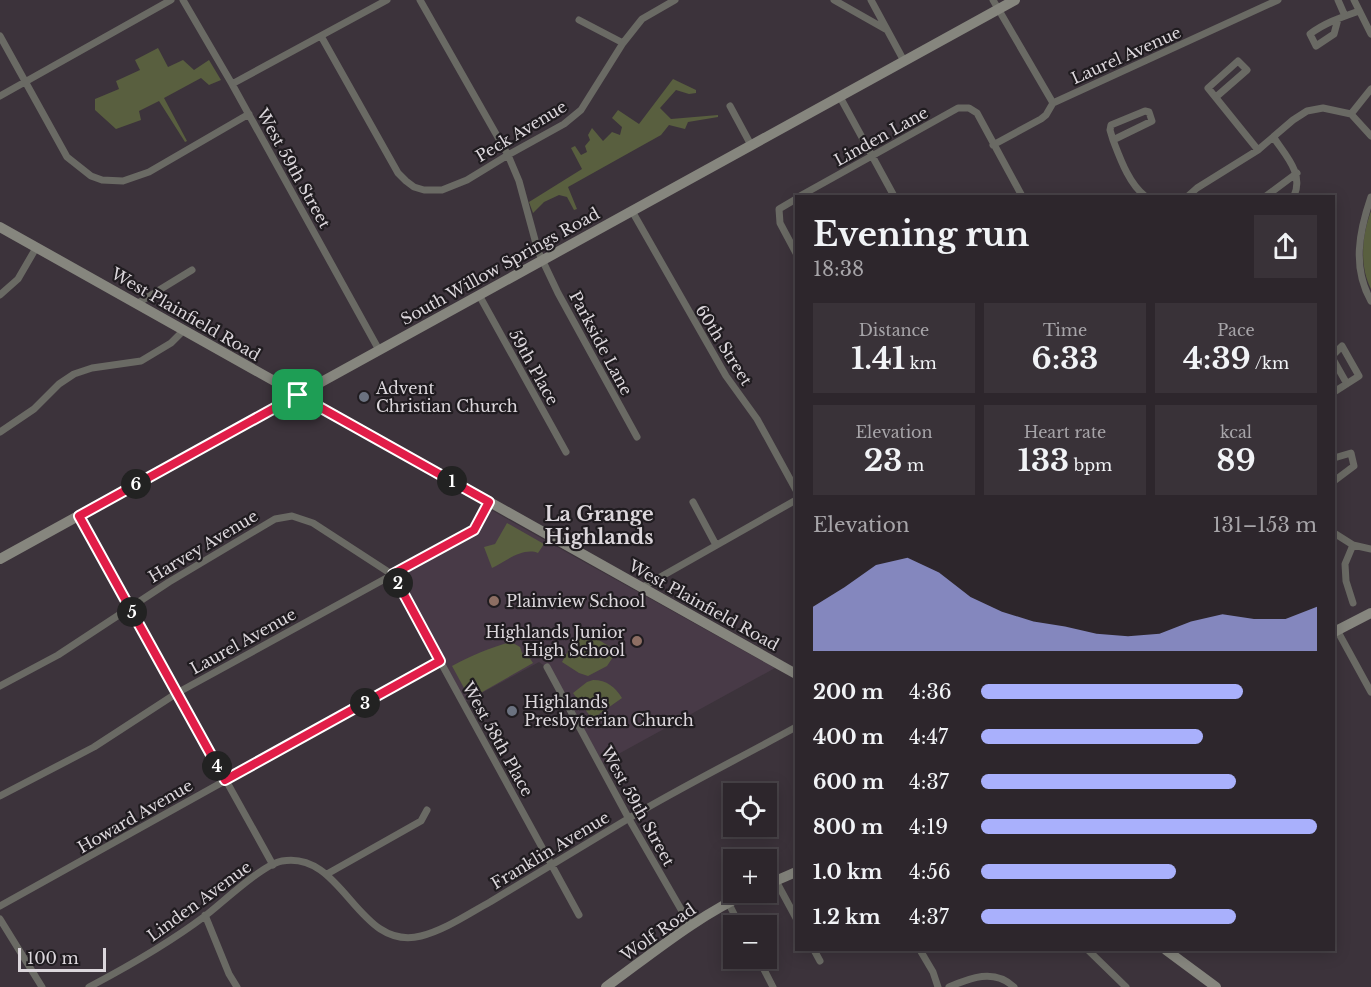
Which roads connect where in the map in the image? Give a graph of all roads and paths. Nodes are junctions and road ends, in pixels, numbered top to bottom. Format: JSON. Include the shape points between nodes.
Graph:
{"nodes":[{"id":1,"x":171,"y":0,"type":"edge"},
{"id":2,"x":183,"y":0,"type":"edge"},
{"id":3,"x":387,"y":0,"type":"edge"},
{"id":4,"x":420,"y":0,"type":"edge"},
{"id":5,"x":675,"y":0,"type":"edge"},
{"id":6,"x":834,"y":0,"type":"edge"},
{"id":7,"x":871,"y":0,"type":"edge"},
{"id":8,"x":1015,"y":0,"type":"edge"},
{"id":9,"x":1278,"y":0,"type":"edge"},
{"id":10,"x":1338,"y":0,"type":"edge"},
{"id":11,"x":1354,"y":0,"type":"edge"},
{"id":12,"x":996,"y":5,"type":"edge"},
{"id":13,"x":1359,"y":11,"type":"junction"},
{"id":14,"x":579,"y":20,"type":"dead end"},
{"id":15,"x":887,"y":30,"type":"junction"},
{"id":16,"x":1371,"y":34,"type":"edge"},
{"id":17,"x":0,"y":36,"type":"edge"},
{"id":18,"x":321,"y":36,"type":"junction"},
{"id":19,"x":623,"y":43,"type":"junction"},
{"id":20,"x":904,"y":61,"type":"junction"},
{"id":21,"x":25,"y":81,"type":"junction"},
{"id":22,"x":232,"y":84,"type":"junction"},
{"id":23,"x":1371,"y":89,"type":"edge"},
{"id":24,"x":0,"y":96,"type":"edge"},
{"id":25,"x":840,"y":97,"type":"junction"},
{"id":26,"x":1216,"y":97,"type":"junction"},
{"id":27,"x":1053,"y":103,"type":"junction"},
{"id":28,"x":730,"y":106,"type":"dead end"},
{"id":29,"x":249,"y":114,"type":"junction"},
{"id":30,"x":1351,"y":114,"type":"junction"},
{"id":31,"x":1371,"y":136,"type":"edge"},
{"id":32,"x":1274,"y":138,"type":"junction"},
{"id":33,"x":1113,"y":140,"type":"junction"},
{"id":34,"x":752,"y":145,"type":"junction"},
{"id":35,"x":993,"y":145,"type":"junction"},
{"id":36,"x":1258,"y":150,"type":"junction"},
{"id":37,"x":508,"y":154,"type":"junction"},
{"id":38,"x":873,"y":156,"type":"junction"},
{"id":39,"x":1297,"y":173,"type":"junction"},
{"id":40,"x":803,"y":195,"type":"edge"},
{"id":41,"x":893,"y":195,"type":"edge"},
{"id":42,"x":1021,"y":195,"type":"edge"},
{"id":43,"x":1144,"y":195,"type":"edge"},
{"id":44,"x":1189,"y":195,"type":"edge"},
{"id":45,"x":1267,"y":195,"type":"edge"},
{"id":46,"x":1295,"y":195,"type":"edge"},
{"id":47,"x":1371,"y":197,"type":"edge"},
{"id":48,"x":795,"y":200,"type":"edge"},
{"id":49,"x":632,"y":211,"type":"junction"},
{"id":50,"x":0,"y":227,"type":"edge"},
{"id":51,"x":36,"y":248,"type":"junction"},
{"id":52,"x":795,"y":251,"type":"edge"},
{"id":53,"x":543,"y":260,"type":"junction"},
{"id":54,"x":192,"y":270,"type":"dead end"},
{"id":55,"x":0,"y":295,"type":"edge"},
{"id":56,"x":479,"y":295,"type":"junction"},
{"id":57,"x":1371,"y":301,"type":"edge"},
{"id":58,"x":138,"y":303,"type":"junction"},
{"id":59,"x":184,"y":330,"type":"junction"},
{"id":60,"x":379,"y":350,"type":"junction"},
{"id":61,"x":1335,"y":353,"type":"edge"},
{"id":62,"x":1335,"y":363,"type":"edge"},
{"id":63,"x":1347,"y":384,"type":"junction"},
{"id":64,"x":1335,"y":391,"type":"edge"},
{"id":65,"x":298,"y":395,"type":"junction"},
{"id":66,"x":0,"y":432,"type":"edge"},
{"id":67,"x":637,"y":437,"type":"dead end"},
{"id":68,"x":566,"y":452,"type":"dead end"},
{"id":69,"x":1335,"y":458,"type":"edge"},
{"id":70,"x":1335,"y":480,"type":"edge"},
{"id":71,"x":795,"y":488,"type":"edge"},
{"id":72,"x":795,"y":501,"type":"edge"},
{"id":73,"x":489,"y":502,"type":"junction"},
{"id":74,"x":693,"y":502,"type":"dead end"},
{"id":75,"x":79,"y":516,"type":"junction"},
{"id":76,"x":1335,"y":534,"type":"edge"},
{"id":77,"x":716,"y":545,"type":"junction"},
{"id":78,"x":1353,"y":545,"type":"junction"},
{"id":79,"x":1371,"y":549,"type":"edge"},
{"id":80,"x":0,"y":559,"type":"edge"},
{"id":81,"x":393,"y":574,"type":"junction"},
{"id":82,"x":641,"y":588,"type":"junction"},
{"id":83,"x":1353,"y":603,"type":"dead end"},
{"id":84,"x":129,"y":607,"type":"junction"},
{"id":85,"x":1371,"y":613,"type":"edge"},
{"id":86,"x":1335,"y":631,"type":"edge"},
{"id":87,"x":440,"y":661,"type":"junction"},
{"id":88,"x":547,"y":667,"type":"dead end"},
{"id":89,"x":795,"y":673,"type":"edge"},
{"id":90,"x":0,"y":686,"type":"edge"},
{"id":91,"x":1371,"y":692,"type":"edge"},
{"id":92,"x":177,"y":693,"type":"junction"},
{"id":93,"x":795,"y":728,"type":"edge"},
{"id":94,"x":225,"y":780,"type":"junction"},
{"id":95,"x":0,"y":796,"type":"edge"},
{"id":96,"x":426,"y":810,"type":"dead end"},
{"id":97,"x":629,"y":819,"type":"junction"},
{"id":98,"x":273,"y":865,"type":"junction"},
{"id":99,"x":552,"y":866,"type":"junction"},
{"id":100,"x":795,"y":872,"type":"edge"},
{"id":101,"x":327,"y":874,"type":"junction"},
{"id":102,"x":777,"y":880,"type":"edge"},
{"id":103,"x":777,"y":891,"type":"edge"},
{"id":104,"x":726,"y":903,"type":"edge"},
{"id":105,"x":0,"y":906,"type":"edge"},
{"id":106,"x":206,"y":915,"type":"junction"},
{"id":107,"x":579,"y":915,"type":"dead end"},
{"id":108,"x":795,"y":917,"type":"edge"},
{"id":109,"x":0,"y":920,"type":"edge"},
{"id":110,"x":690,"y":925,"type":"junction"},
{"id":111,"x":815,"y":951,"type":"edge"},
{"id":112,"x":921,"y":951,"type":"edge"},
{"id":113,"x":1089,"y":951,"type":"edge"},
{"id":114,"x":1167,"y":951,"type":"edge"},
{"id":115,"x":820,"y":961,"type":"dead end"},
{"id":116,"x":764,"y":969,"type":"edge"},
{"id":117,"x":1210,"y":986,"type":"edge"},
{"id":118,"x":42,"y":987,"type":"edge"},
{"id":119,"x":89,"y":987,"type":"edge"},
{"id":120,"x":237,"y":987,"type":"edge"},
{"id":121,"x":606,"y":987,"type":"edge"},
{"id":122,"x":773,"y":987,"type":"edge"},
{"id":123,"x":938,"y":987,"type":"edge"},
{"id":124,"x":949,"y":987,"type":"edge"},
{"id":125,"x":1014,"y":987,"type":"edge"},
{"id":126,"x":1126,"y":987,"type":"edge"}],
"edges":[{"from":1,"to":21,"type":"street"},
{"from":2,"to":22,"type":"street","name":"West 59th Street"},
{"from":3,"to":18,"type":"street"},
{"from":4,"to":37,"type":"street"},
{"from":5,"to":19,"type":"street","name":"Peck Avenue","via":[[642,19]]},
{"from":6,"to":15,"type":"street"},
{"from":7,"to":15,"type":"street"},
{"from":8,"to":12,"type":"street","name":"South Willow Springs Road"},
{"from":9,"to":27,"type":"street","name":"Laurel Avenue"},
{"from":10,"to":13,"type":"street","via":[[1342,17]]},
{"from":11,"to":13,"type":"street"},
{"from":12,"to":20,"type":"street","name":"South Willow Springs Road"},
{"from":12,"to":27,"type":"street"},
{"from":13,"to":16,"type":"street"},
{"from":14,"to":19,"type":"street"},
{"from":15,"to":20,"type":"street"},
{"from":17,"to":21,"type":"street"},
{"from":18,"to":22,"type":"street"},
{"from":18,"to":37,"type":"street","name":"Peck Avenue","via":[[406,182],[424,190],[442,190],[467,180]]},
{"from":19,"to":37,"type":"street","name":"Peck Avenue","via":[[581,110],[564,124]]},
{"from":20,"to":25,"type":"street","name":"South Willow Springs Road"},
{"from":21,"to":24,"type":"street"},
{"from":21,"to":29,"type":"street","via":[[67,157],[102,180],[123,181],[149,172]]},
{"from":22,"to":29,"type":"street","name":"West 59th Street"},
{"from":23,"to":30,"type":"street"},
{"from":25,"to":34,"type":"street","name":"South Willow Springs Road"},
{"from":25,"to":38,"type":"street"},
{"from":26,"to":26,"type":"street","via":[[1246,70],[1238,61],[1208,88]]},
{"from":26,"to":36,"type":"street"},
{"from":27,"to":35,"type":"street","name":"Laurel Avenue","via":[[1041,119]]},
{"from":28,"to":34,"type":"street"},
{"from":29,"to":60,"type":"street","name":"West 59th Street"},
{"from":30,"to":31,"type":"street"},
{"from":30,"to":32,"type":"street","via":[[1323,108],[1308,111]]},
{"from":32,"to":36,"type":"street"},
{"from":32,"to":39,"type":"street"},
{"from":33,"to":33,"type":"street","via":[[1150,122],[1149,112],[1111,125]]},
{"from":33,"to":43,"type":"street","via":[[1121,161]]},
{"from":34,"to":49,"type":"street","name":"South Willow Springs Road"},
{"from":35,"to":38,"type":"street","name":"Linden Lane","via":[[977,113],[958,108]]},
{"from":35,"to":42,"type":"street"},
{"from":36,"to":44,"type":"street"},
{"from":37,"to":53,"type":"street"},
{"from":38,"to":40,"type":"street","name":"Linden Lane"},
{"from":38,"to":41,"type":"street"},
{"from":39,"to":45,"type":"street"},
{"from":39,"to":46,"type":"street"},
{"from":47,"to":57,"type":"street","via":[[1362,222],[1358,253]]},
{"from":48,"to":52,"type":"street","name":"Linden Lane","via":[[779,208],[780,223]]},
{"from":49,"to":53,"type":"street","name":"South Willow Springs Road"},
{"from":49,"to":71,"type":"street","name":"60th Street"},
{"from":50,"to":51,"type":"street","name":"West Plainfield Road"},
{"from":51,"to":55,"type":"street","via":[[18,279]]},
{"from":51,"to":58,"type":"street","name":"West Plainfield Road"},
{"from":53,"to":56,"type":"street","name":"South Willow Springs Road"},
{"from":53,"to":67,"type":"street","name":"Parkside Lane"},
{"from":54,"to":58,"type":"street"},
{"from":56,"to":60,"type":"street","name":"South Willow Springs Road"},
{"from":56,"to":68,"type":"street","name":"59th Place"},
{"from":58,"to":59,"type":"street","name":"West Plainfield Road"},
{"from":59,"to":65,"type":"street","name":"West Plainfield Road"},
{"from":59,"to":66,"type":"street","via":[[141,361],[74,374]]},
{"from":60,"to":65,"type":"street","name":"South Willow Springs Road"},
{"from":61,"to":63,"type":"street","via":[[1342,346],[1359,376]]},
{"from":62,"to":63,"type":"street"},
{"from":63,"to":64,"type":"street"},
{"from":65,"to":73,"type":"street","name":"West Plainfield Road"},
{"from":65,"to":75,"type":"street","name":"South Willow Springs Road"},
{"from":69,"to":70,"type":"street","via":[[1351,453],[1354,466]]},
{"from":72,"to":77,"type":"street"},
{"from":73,"to":81,"type":"street","name":"Laurel Avenue","via":[[474,530]]},
{"from":73,"to":82,"type":"street","name":"West Plainfield Road"},
{"from":74,"to":77,"type":"street"},
{"from":75,"to":80,"type":"street","name":"South Willow Springs Road"},
{"from":75,"to":84,"type":"street"},
{"from":76,"to":78,"type":"street"},
{"from":77,"to":82,"type":"street"},
{"from":78,"to":79,"type":"street"},
{"from":78,"to":83,"type":"street","via":[[1345,564]]},
{"from":81,"to":84,"type":"street","name":"Harvey Avenue","via":[[313,523],[292,516],[275,519]]},
{"from":81,"to":87,"type":"street","name":"West 58th Place"},
{"from":81,"to":92,"type":"street","name":"Laurel Avenue"},
{"from":82,"to":89,"type":"street","name":"West Plainfield Road"},
{"from":84,"to":90,"type":"street","name":"Harvey Avenue","via":[[58,655]]},
{"from":84,"to":92,"type":"street"},
{"from":85,"to":86,"type":"street"},
{"from":86,"to":91,"type":"street"},
{"from":87,"to":94,"type":"street","name":"Howard Avenue"},
{"from":87,"to":99,"type":"street","name":"West 58th Place"},
{"from":88,"to":97,"type":"street","name":"West 59th Street"},
{"from":92,"to":94,"type":"street"},
{"from":92,"to":95,"type":"street","name":"Laurel Avenue","via":[[94,747]]},
{"from":93,"to":97,"type":"street","name":"Franklin Avenue"},
{"from":94,"to":98,"type":"street"},
{"from":94,"to":105,"type":"street","name":"Howard Avenue"},
{"from":96,"to":101,"type":"street","via":[[421,821]]},
{"from":97,"to":99,"type":"street","name":"Franklin Avenue"},
{"from":97,"to":110,"type":"street","name":"West 59th Street"},
{"from":98,"to":101,"type":"street","name":"Linden Avenue","via":[[281,861],[307,862]]},
{"from":98,"to":106,"type":"street","name":"Linden Avenue"},
{"from":99,"to":101,"type":"street","name":"Franklin Avenue","via":[[441,929],[410,938],[375,926]]},
{"from":99,"to":107,"type":"street","name":"West 58th Place"},
{"from":100,"to":102,"type":"street"},
{"from":103,"to":108,"type":"street"},
{"from":104,"to":110,"type":"street","name":"Wolf Road"},
{"from":106,"to":119,"type":"street","name":"Linden Avenue","via":[[134,963]]},
{"from":106,"to":120,"type":"street"},
{"from":109,"to":118,"type":"street"},
{"from":110,"to":121,"type":"street","name":"Wolf Road"},
{"from":111,"to":115,"type":"street"},
{"from":112,"to":123,"type":"street"},
{"from":113,"to":126,"type":"street"},
{"from":114,"to":117,"type":"street"},
{"from":116,"to":122,"type":"street"},
{"from":124,"to":125,"type":"street","via":[[987,975]]}]}
